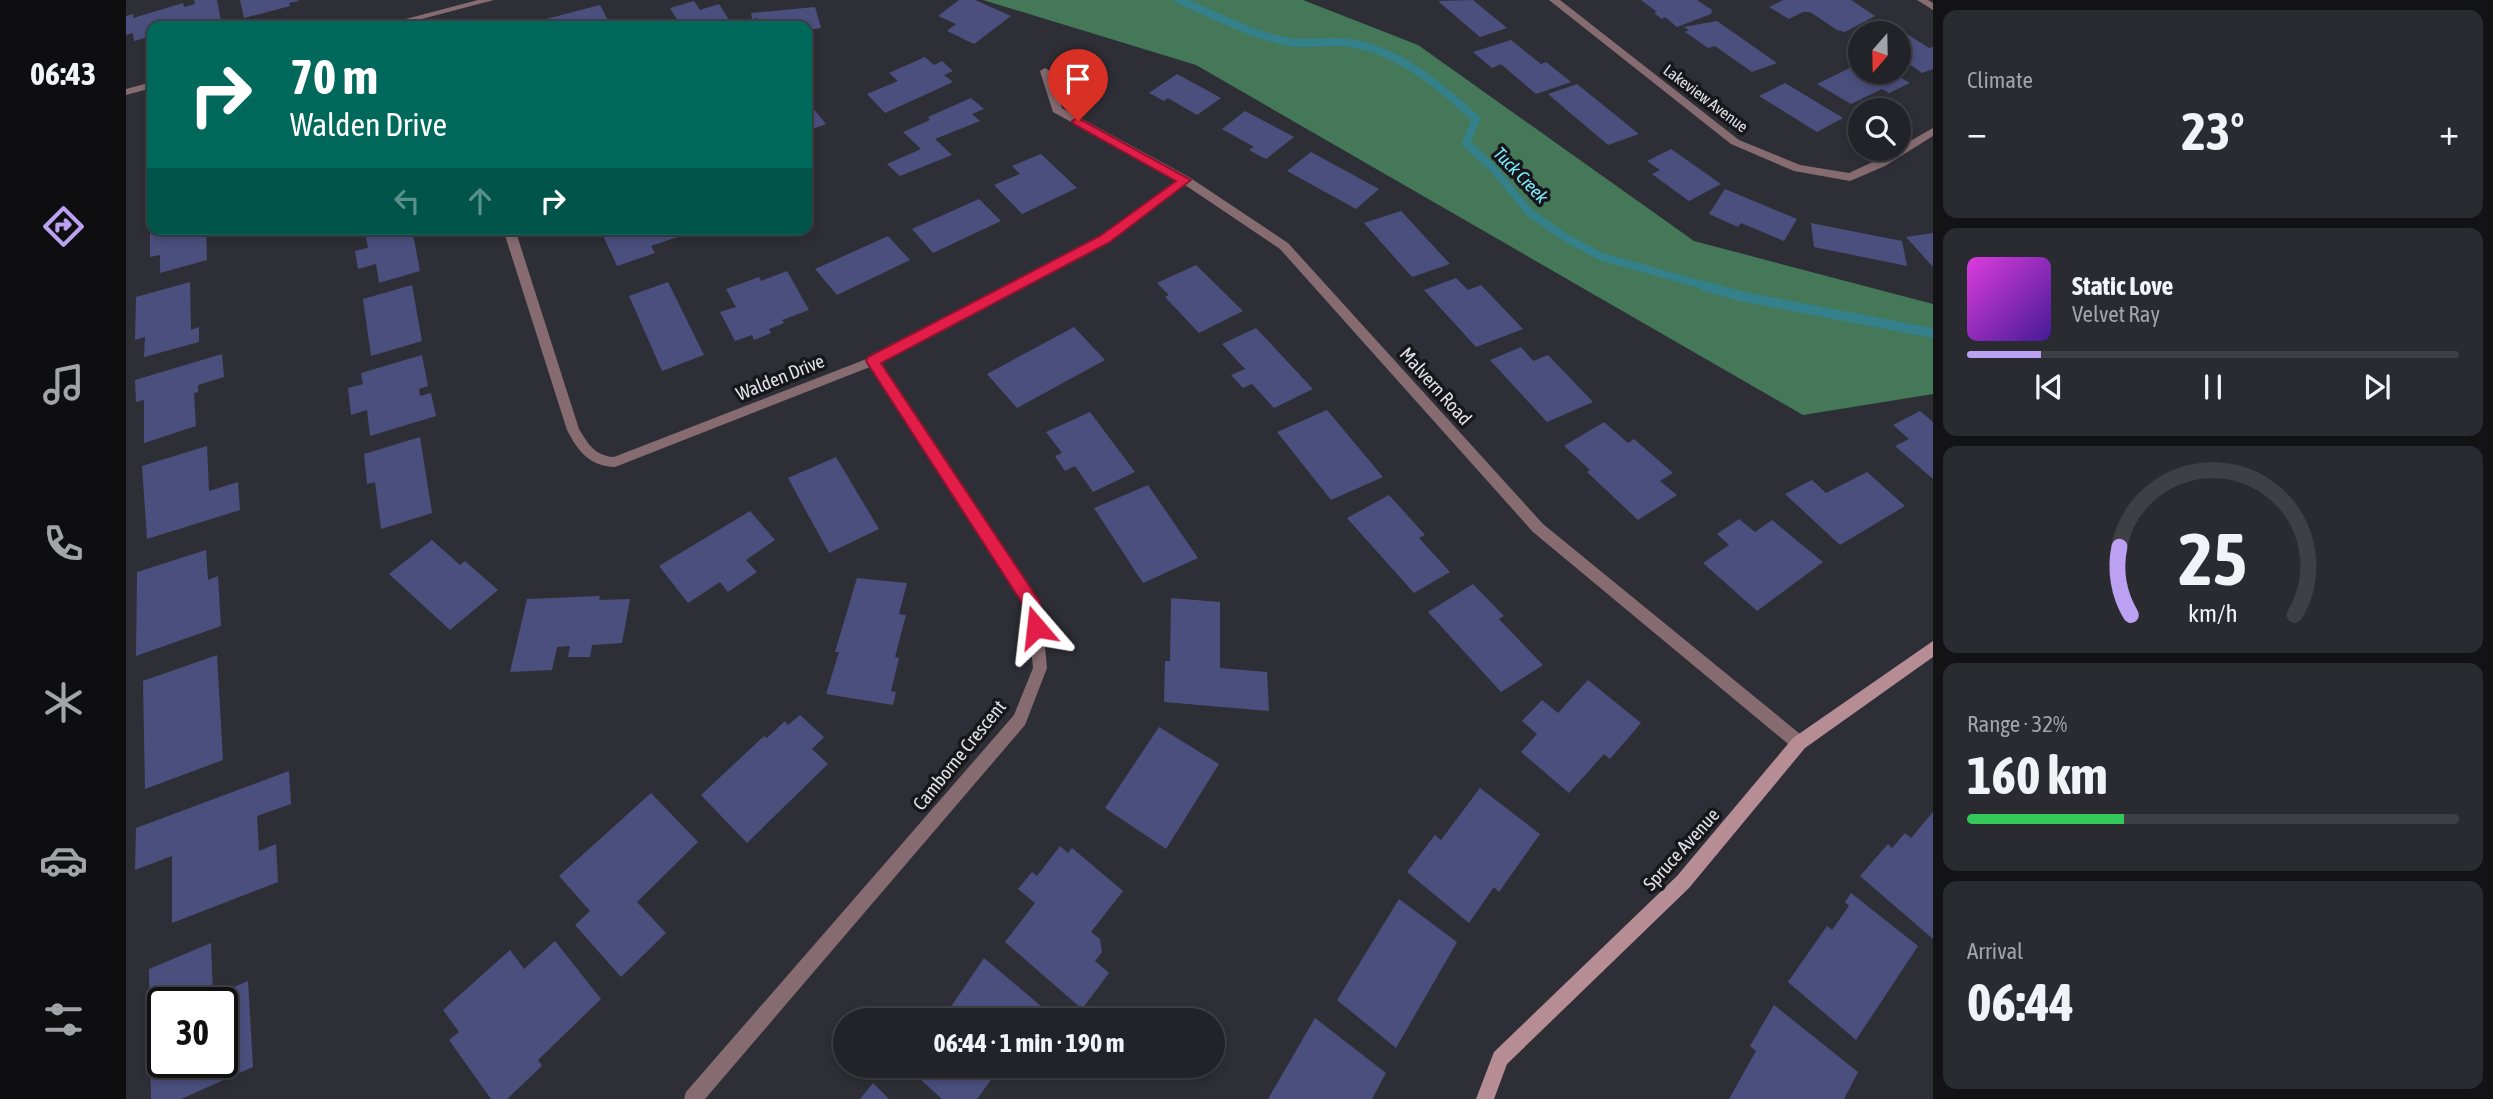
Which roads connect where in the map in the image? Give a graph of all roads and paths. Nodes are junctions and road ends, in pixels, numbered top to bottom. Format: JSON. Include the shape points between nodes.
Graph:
{"nodes":[{"id":1,"x":489,"y":0,"type":"edge"},
{"id":2,"x":1553,"y":0,"type":"edge"},
{"id":3,"x":1922,"y":0,"type":"edge"},
{"id":4,"x":1933,"y":6,"type":"edge"},
{"id":5,"x":440,"y":12,"type":"junction"},
{"id":6,"x":404,"y":21,"type":"edge"},
{"id":7,"x":443,"y":21,"type":"edge"},
{"id":8,"x":1045,"y":71,"type":"dead end"},
{"id":9,"x":147,"y":86,"type":"edge"},
{"id":10,"x":126,"y":92,"type":"edge"},
{"id":11,"x":1933,"y":131,"type":"edge"},
{"id":12,"x":1185,"y":180,"type":"junction"},
{"id":13,"x":511,"y":235,"type":"edge"},
{"id":14,"x":873,"y":361,"type":"junction"},
{"id":15,"x":1933,"y":648,"type":"edge"},
{"id":16,"x":1799,"y":743,"type":"junction"},
{"id":17,"x":693,"y":1099,"type":"edge"},
{"id":18,"x":1485,"y":1099,"type":"edge"}],
"edges":[{"from":1,"to":5,"type":"street"},
{"from":2,"to":11,"type":"street","name":"Lakeview Avenue","via":[[1734,142],[1798,168],[1850,177]]},
{"from":3,"to":4,"type":"street"},
{"from":5,"to":6,"type":"street"},
{"from":5,"to":7,"type":"street"},
{"from":8,"to":12,"type":"street","name":"Malvern Road","via":[[1057,110]]},
{"from":9,"to":10,"type":"street"},
{"from":12,"to":14,"type":"street","name":"Walden Drive","via":[[1105,239]]},
{"from":12,"to":16,"type":"street","name":"Malvern Road","via":[[1284,246],[1538,528]]},
{"from":13,"to":14,"type":"street","name":"Walden Drive","via":[[573,430],[588,454],[600,462],[615,461],[708,428]]},
{"from":14,"to":17,"type":"street","name":"Camborne Crescent","via":[[1034,607],[1040,668],[1020,720]]},
{"from":15,"to":16,"type":"street","name":"Spruce Avenue"},
{"from":16,"to":18,"type":"street","name":"Spruce Avenue","via":[[1683,882],[1500,1058]]}]}
